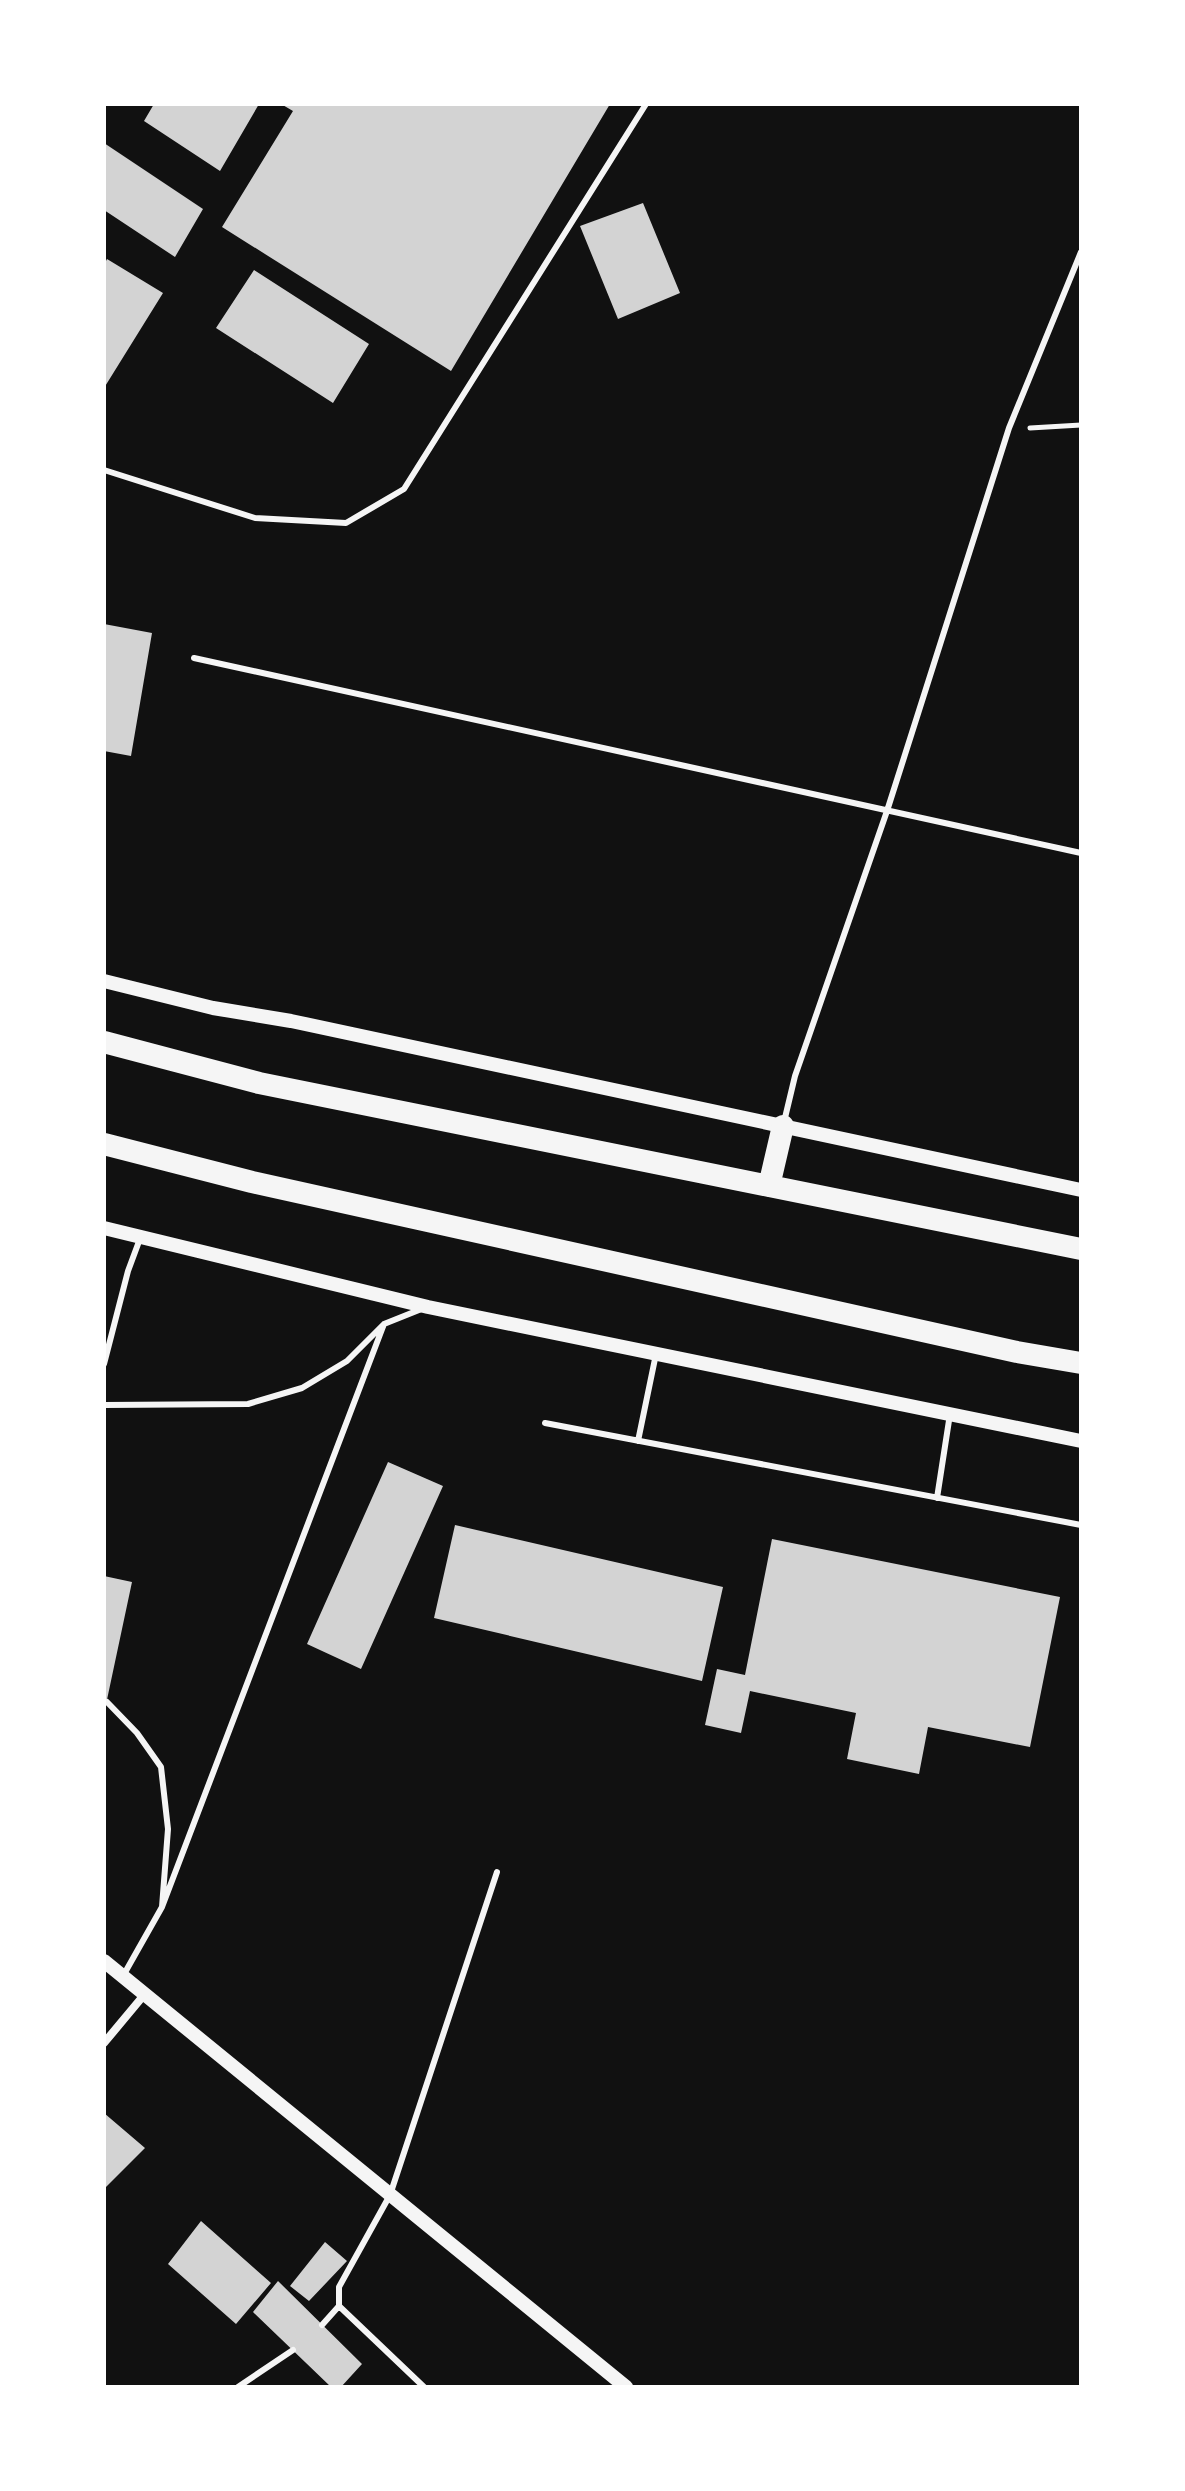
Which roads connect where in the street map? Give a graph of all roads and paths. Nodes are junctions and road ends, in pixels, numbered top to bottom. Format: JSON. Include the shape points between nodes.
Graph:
{"nodes":[{"id":1,"x":646,"y":104,"type":"edge"},
{"id":2,"x":1081,"y":252,"type":"edge"},
{"id":3,"x":1081,"y":425,"type":"edge"},
{"id":4,"x":1009,"y":428,"type":"junction"},
{"id":5,"x":104,"y":470,"type":"edge"},
{"id":6,"x":194,"y":658,"type":"dead end"},
{"id":7,"x":887,"y":811,"type":"junction"},
{"id":8,"x":1081,"y":853,"type":"edge"},
{"id":9,"x":104,"y":981,"type":"edge"},
{"id":10,"x":104,"y":1042,"type":"edge"},
{"id":11,"x":783,"y":1126,"type":"junction"},
{"id":12,"x":104,"y":1144,"type":"edge"},
{"id":13,"x":769,"y":1186,"type":"junction"},
{"id":14,"x":1081,"y":1190,"type":"edge"},
{"id":15,"x":104,"y":1228,"type":"edge"},
{"id":16,"x":141,"y":1236,"type":"junction"},
{"id":17,"x":1081,"y":1249,"type":"edge"},
{"id":18,"x":428,"y":1307,"type":"junction"},
{"id":19,"x":384,"y":1324,"type":"junction"},
{"id":20,"x":656,"y":1354,"type":"junction"},
{"id":21,"x":1081,"y":1363,"type":"edge"},
{"id":22,"x":104,"y":1364,"type":"edge"},
{"id":23,"x":104,"y":1405,"type":"edge"},
{"id":24,"x":950,"y":1414,"type":"junction"},
{"id":25,"x":545,"y":1423,"type":"dead end"},
{"id":26,"x":638,"y":1441,"type":"junction"},
{"id":27,"x":1081,"y":1441,"type":"edge"},
{"id":28,"x":937,"y":1498,"type":"junction"},
{"id":29,"x":1081,"y":1525,"type":"edge"},
{"id":30,"x":107,"y":1702,"type":"dead end"},
{"id":31,"x":497,"y":1872,"type":"dead end"},
{"id":32,"x":162,"y":1907,"type":"junction"},
{"id":33,"x":104,"y":1961,"type":"edge"},
{"id":34,"x":123,"y":1977,"type":"junction"},
{"id":35,"x":144,"y":1995,"type":"junction"},
{"id":36,"x":104,"y":2043,"type":"edge"},
{"id":37,"x":390,"y":2195,"type":"junction"},
{"id":38,"x":339,"y":2306,"type":"junction"},
{"id":39,"x":322,"y":2325,"type":"dead end"},
{"id":40,"x":293,"y":2350,"type":"dead end"},
{"id":41,"x":238,"y":2387,"type":"edge"},
{"id":42,"x":424,"y":2387,"type":"edge"},
{"id":43,"x":626,"y":2387,"type":"edge"}],
"edges":[{"from":1,"to":5,"type":"lane","via":[[404,489],[346,523],[255,518]]},
{"from":2,"to":4,"type":"lane"},
{"from":3,"to":4,"type":"path"},
{"from":4,"to":7,"type":"lane"},
{"from":6,"to":7,"type":"lane"},
{"from":7,"to":8,"type":"lane"},
{"from":7,"to":11,"type":"lane","via":[[795,1076]]},
{"from":9,"to":11,"type":"street"},
{"from":10,"to":13,"type":"highway","via":[[259,1083]]},
{"from":11,"to":13,"type":"highway"},
{"from":11,"to":14,"type":"street"},
{"from":12,"to":21,"type":"highway","via":[[252,1182]]},
{"from":13,"to":17,"type":"highway"},
{"from":15,"to":16,"type":"street"},
{"from":16,"to":18,"type":"street"},
{"from":16,"to":22,"type":"lane"},
{"from":18,"to":19,"type":"lane"},
{"from":18,"to":20,"type":"street"},
{"from":19,"to":23,"type":"lane","via":[[347,1361],[302,1388],[248,1404]]},
{"from":19,"to":32,"type":"lane"},
{"from":20,"to":24,"type":"street"},
{"from":20,"to":26,"type":"lane"},
{"from":24,"to":27,"type":"street"},
{"from":24,"to":28,"type":"lane"},
{"from":25,"to":26,"type":"lane"},
{"from":26,"to":28,"type":"lane"},
{"from":28,"to":29,"type":"lane"},
{"from":30,"to":32,"type":"lane","via":[[161,1767],[168,1829]]},
{"from":31,"to":37,"type":"lane"},
{"from":32,"to":34,"type":"lane"},
{"from":33,"to":34,"type":"street"},
{"from":34,"to":35,"type":"street"},
{"from":35,"to":36,"type":"street"},
{"from":35,"to":37,"type":"street"},
{"from":37,"to":38,"type":"lane","via":[[339,2287]]},
{"from":37,"to":43,"type":"street"},
{"from":38,"to":39,"type":"lane"},
{"from":38,"to":42,"type":"lane"},
{"from":40,"to":41,"type":"lane"}]}
